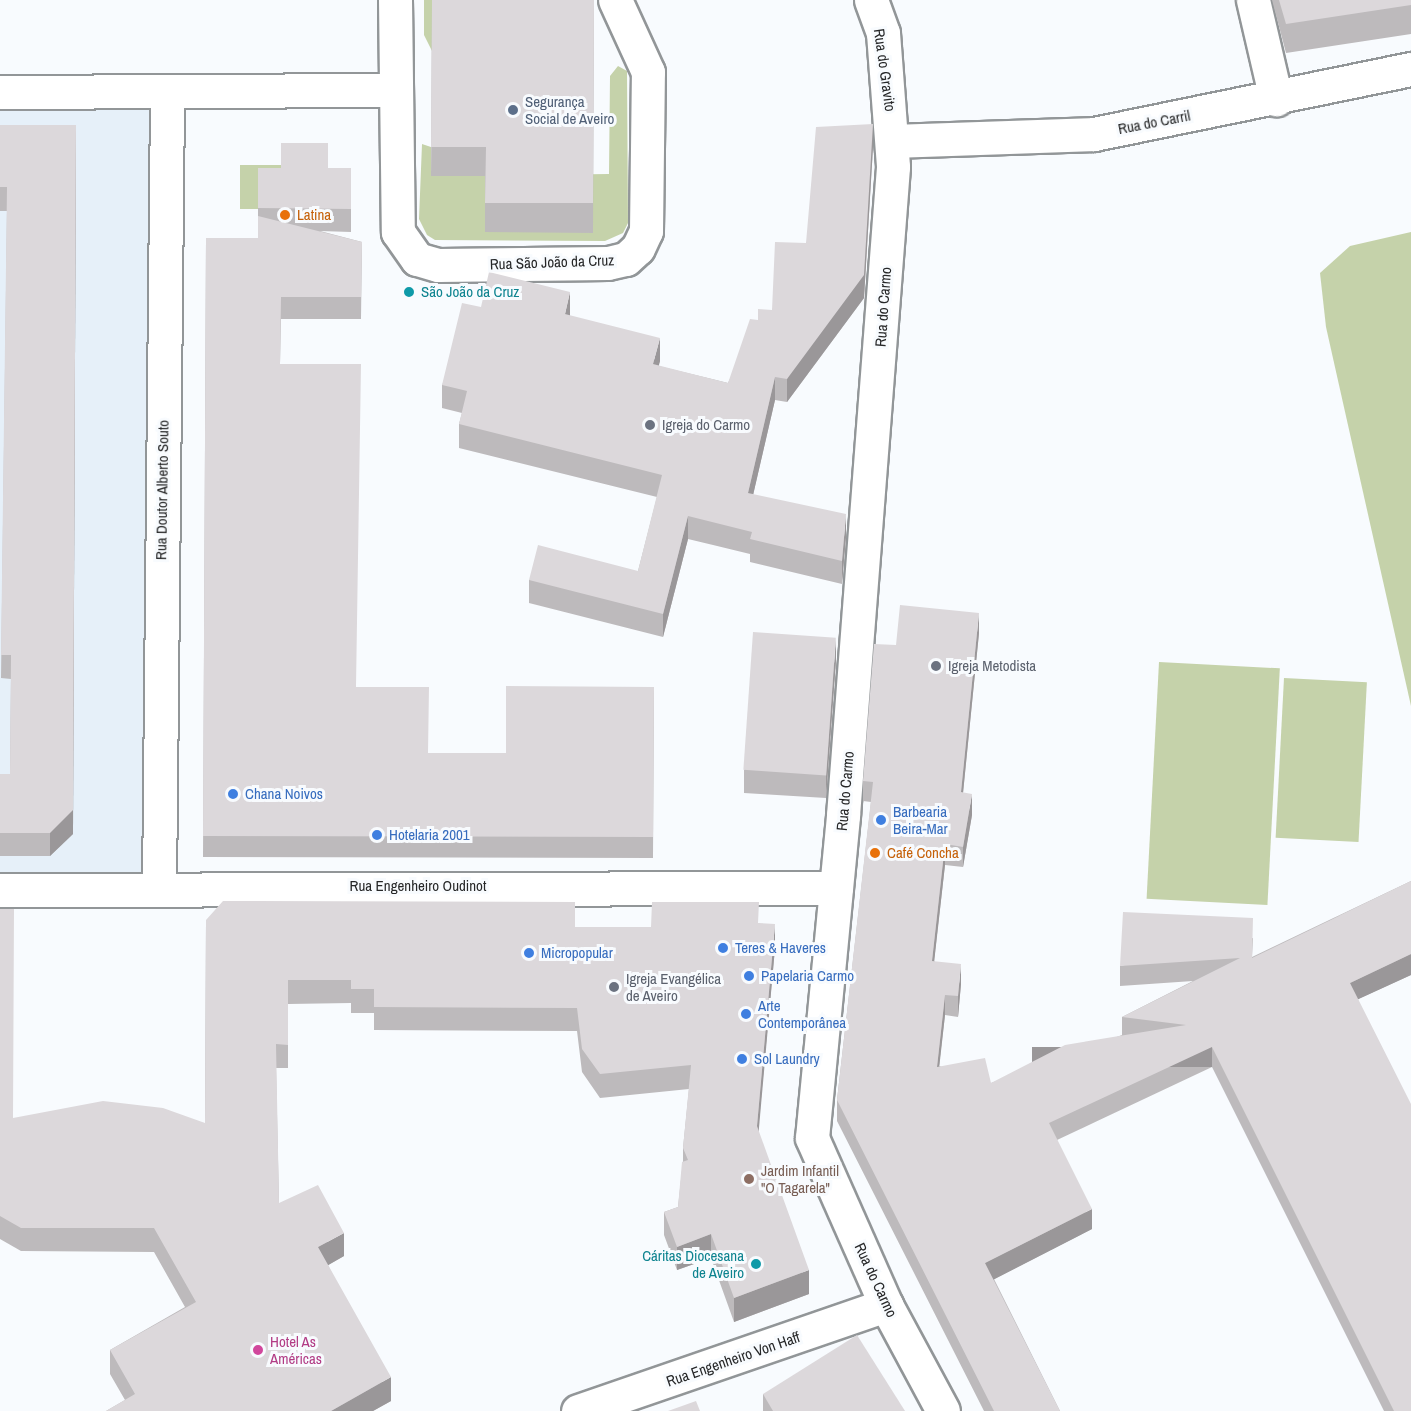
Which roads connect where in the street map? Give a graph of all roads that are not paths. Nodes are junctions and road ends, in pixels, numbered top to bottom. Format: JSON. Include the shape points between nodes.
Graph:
{"nodes":[{"id":1,"x":395,"y":0,"type":"edge"},
{"id":2,"x":615,"y":0,"type":"edge"},
{"id":3,"x":871,"y":0,"type":"edge"},
{"id":4,"x":1253,"y":0,"type":"edge"},
{"id":5,"x":1411,"y":69,"type":"edge"},
{"id":6,"x":396,"y":90,"type":"junction"},
{"id":7,"x":0,"y":92,"type":"edge"},
{"id":8,"x":167,"y":92,"type":"junction"},
{"id":9,"x":1276,"y":99,"type":"junction"},
{"id":10,"x":894,"y":141,"type":"junction"},
{"id":11,"x":159,"y":888,"type":"junction"},
{"id":12,"x":836,"y":888,"type":"junction"},
{"id":13,"x":0,"y":890,"type":"edge"},
{"id":14,"x":886,"y":1305,"type":"junction"},
{"id":15,"x":578,"y":1411,"type":"edge"},
{"id":16,"x":943,"y":1411,"type":"edge"}],
"edges":[{"from":1,"to":6,"type":"street"},
{"from":2,"to":6,"type":"street","name":"Rua São João da Cruz","via":[[648,72],[646,231],[626,259],[438,265],[417,260],[398,232]]},
{"from":3,"to":10,"type":"street","name":"Rua do Gravito","via":[[883,33]]},
{"from":4,"to":9,"type":"street"},
{"from":5,"to":9,"type":"street","name":"Rua do Carril"},
{"from":6,"to":8,"type":"street"},
{"from":7,"to":8,"type":"street"},
{"from":8,"to":11,"type":"street","name":"Rua Doutor Alberto Souto"},
{"from":9,"to":10,"type":"street","name":"Rua do Carril","via":[[1094,134]]},
{"from":10,"to":12,"type":"street","name":"Rua do Carmo"},
{"from":11,"to":12,"type":"street","name":"Rua Engenheiro Oudinot"},
{"from":11,"to":13,"type":"street","name":"Rua Engenheiro Oudinot"},
{"from":12,"to":14,"type":"street","name":"Rua do Carmo","via":[[812,1138]]},
{"from":14,"to":15,"type":"street","name":"Rua Engenheiro Von Haff"},
{"from":14,"to":16,"type":"street","name":"Rua do Carmo"}]}
